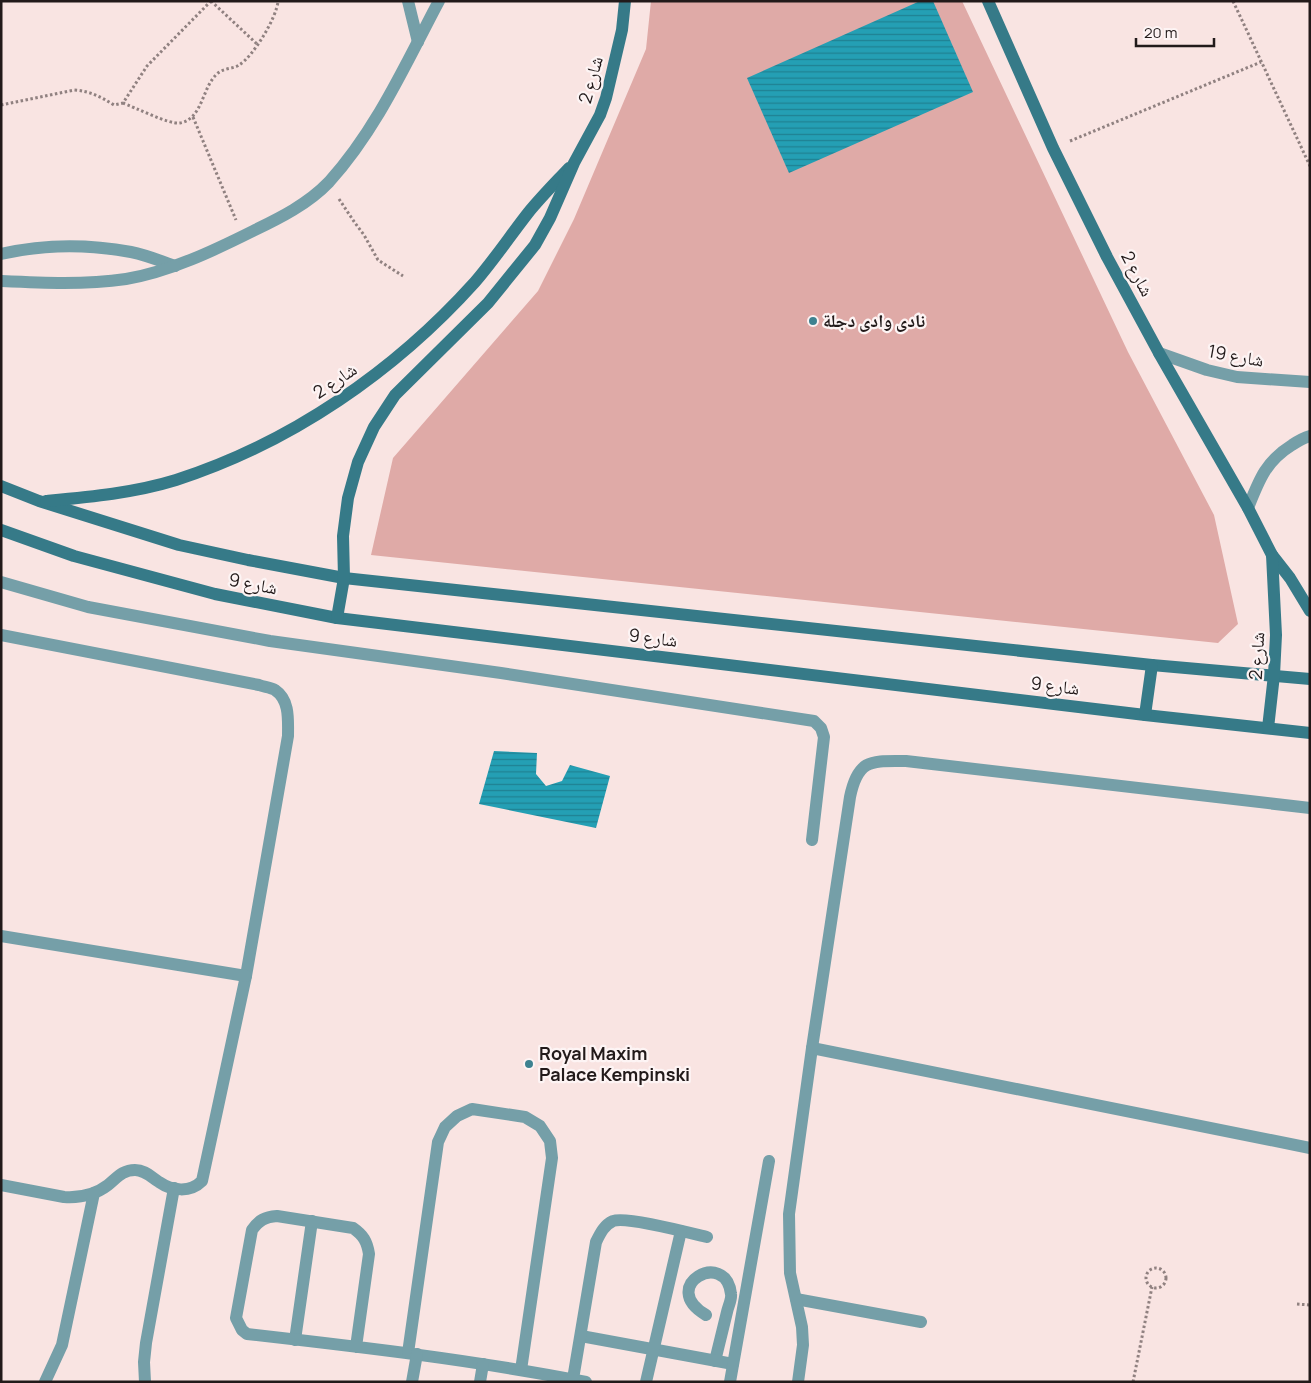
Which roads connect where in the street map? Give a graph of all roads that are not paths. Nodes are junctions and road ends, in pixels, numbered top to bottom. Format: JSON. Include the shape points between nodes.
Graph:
{"nodes":[{"id":1,"x":408,"y":1,"type":"edge"},
{"id":2,"x":439,"y":1,"type":"edge"},
{"id":3,"x":625,"y":1,"type":"edge"},
{"id":4,"x":988,"y":1,"type":"edge"},
{"id":5,"x":418,"y":42,"type":"junction"},
{"id":6,"x":574,"y":163,"type":"junction"},
{"id":7,"x":1,"y":254,"type":"edge"},
{"id":8,"x":175,"y":266,"type":"junction"},
{"id":9,"x":1,"y":281,"type":"edge"},
{"id":10,"x":1159,"y":353,"type":"junction"},
{"id":11,"x":1310,"y":382,"type":"edge"},
{"id":12,"x":1310,"y":436,"type":"edge"},
{"id":13,"x":1,"y":486,"type":"edge"},
{"id":14,"x":39,"y":501,"type":"junction"},
{"id":15,"x":1248,"y":508,"type":"junction"},
{"id":16,"x":1,"y":530,"type":"edge"},
{"id":17,"x":1272,"y":555,"type":"junction"},
{"id":18,"x":344,"y":578,"type":"junction"},
{"id":19,"x":1,"y":582,"type":"edge"},
{"id":20,"x":1310,"y":611,"type":"edge"},
{"id":21,"x":337,"y":618,"type":"junction"},
{"id":22,"x":1,"y":635,"type":"edge"},
{"id":23,"x":1152,"y":665,"type":"junction"},
{"id":24,"x":1274,"y":675,"type":"junction"},
{"id":25,"x":1310,"y":679,"type":"edge"},
{"id":26,"x":1145,"y":715,"type":"junction"},
{"id":27,"x":1268,"y":728,"type":"junction"},
{"id":28,"x":1310,"y":733,"type":"edge"},
{"id":29,"x":1310,"y":808,"type":"edge"},
{"id":30,"x":812,"y":840,"type":"dead end"},
{"id":31,"x":1,"y":936,"type":"edge"},
{"id":32,"x":246,"y":976,"type":"junction"},
{"id":33,"x":812,"y":1048,"type":"junction"},
{"id":34,"x":1310,"y":1148,"type":"edge"},
{"id":35,"x":769,"y":1161,"type":"dead end"},
{"id":36,"x":1,"y":1185,"type":"edge"},
{"id":37,"x":174,"y":1188,"type":"junction"},
{"id":38,"x":94,"y":1193,"type":"junction"},
{"id":39,"x":312,"y":1221,"type":"junction"},
{"id":40,"x":680,"y":1231,"type":"junction"},
{"id":41,"x":707,"y":1236,"type":"dead end"},
{"id":42,"x":796,"y":1299,"type":"junction"},
{"id":43,"x":706,"y":1314,"type":"dead end"},
{"id":44,"x":921,"y":1322,"type":"dead end"},
{"id":45,"x":580,"y":1336,"type":"junction"},
{"id":46,"x":295,"y":1340,"type":"junction"},
{"id":47,"x":356,"y":1347,"type":"junction"},
{"id":48,"x":654,"y":1349,"type":"junction"},
{"id":49,"x":412,"y":1354,"type":"junction"},
{"id":50,"x":715,"y":1361,"type":"junction"},
{"id":51,"x":483,"y":1364,"type":"junction"},
{"id":52,"x":733,"y":1364,"type":"junction"},
{"id":53,"x":521,"y":1370,"type":"junction"},
{"id":54,"x":579,"y":1381,"type":"edge"},
{"id":55,"x":45,"y":1382,"type":"edge"},
{"id":56,"x":145,"y":1382,"type":"edge"},
{"id":57,"x":412,"y":1382,"type":"edge"},
{"id":58,"x":480,"y":1382,"type":"edge"},
{"id":59,"x":646,"y":1382,"type":"edge"},
{"id":60,"x":730,"y":1382,"type":"edge"},
{"id":61,"x":798,"y":1382,"type":"edge"}],
"edges":[{"from":1,"to":5,"type":"street"},
{"from":2,"to":5,"type":"street"},
{"from":3,"to":6,"type":"street","name":"شارع 2","via":[[622,30],[606,98]]},
{"from":4,"to":10,"type":"street","name":"شارع 2","via":[[1053,148]]},
{"from":5,"to":8,"type":"street","via":[[386,104],[328,183],[290,213]]},
{"from":6,"to":14,"type":"street","name":"شارع 2","via":[[528,213],[480,276],[436,323],[349,394],[240,456],[175,480],[108,495]]},
{"from":6,"to":18,"type":"street","name":"شارع 2","via":[[535,245],[488,303],[395,395],[374,427],[358,462],[348,498],[343,536]]},
{"from":7,"to":8,"type":"street","via":[[76,245],[132,252]]},
{"from":8,"to":9,"type":"street","via":[[128,278],[78,283]]},
{"from":10,"to":11,"type":"street","name":"شارع 19","via":[[1237,377]]},
{"from":10,"to":15,"type":"street","name":"شارع 2"},
{"from":12,"to":15,"type":"street","via":[[1278,454],[1260,479]]},
{"from":13,"to":14,"type":"street","name":"شارع 9"},
{"from":14,"to":18,"type":"street","name":"شارع 9","via":[[178,545]]},
{"from":15,"to":17,"type":"street","name":"شارع 2"},
{"from":16,"to":21,"type":"street","name":"شارع 9","via":[[74,556],[216,594]]},
{"from":17,"to":20,"type":"street","name":"شارع 2"},
{"from":17,"to":24,"type":"street","name":"شارع 2","via":[[1276,626]]},
{"from":18,"to":21,"type":"street","name":"شارع 2"},
{"from":18,"to":23,"type":"street","name":"شارع 9"},
{"from":19,"to":30,"type":"street","via":[[88,607],[270,642],[814,721],[824,737]]},
{"from":21,"to":26,"type":"street","name":"شارع 9"},
{"from":22,"to":32,"type":"street","via":[[259,685],[275,690],[285,701],[288,736]]},
{"from":23,"to":24,"type":"street","name":"شارع 9"},
{"from":23,"to":26,"type":"street"},
{"from":24,"to":25,"type":"street","name":"شارع 9"},
{"from":24,"to":27,"type":"street","name":"شارع 2"},
{"from":26,"to":27,"type":"street","name":"شارع 9"},
{"from":27,"to":28,"type":"street","name":"شارع 9"},
{"from":29,"to":33,"type":"street","via":[[906,761],[874,761],[863,767],[854,779]]},
{"from":31,"to":32,"type":"street"},
{"from":32,"to":37,"type":"street","via":[[205,1175],[197,1186],[184,1190]]},
{"from":33,"to":34,"type":"street"},
{"from":33,"to":42,"type":"street","via":[[789,1214],[790,1272]]},
{"from":35,"to":52,"type":"street"},
{"from":36,"to":38,"type":"street","via":[[74,1198]]},
{"from":37,"to":38,"type":"street","via":[[146,1173],[129,1170]]},
{"from":37,"to":56,"type":"street","via":[[146,1342]]},
{"from":38,"to":55,"type":"street","via":[[62,1345]]},
{"from":39,"to":46,"type":"street"},
{"from":39,"to":46,"type":"street","via":[[277,1216],[258,1222],[252,1230],[236,1318],[247,1334]]},
{"from":39,"to":47,"type":"street","via":[[353,1228],[368,1243]]},
{"from":40,"to":41,"type":"street"},
{"from":40,"to":45,"type":"street","via":[[627,1220],[613,1221],[602,1229],[596,1242]]},
{"from":40,"to":48,"type":"street"},
{"from":42,"to":44,"type":"street"},
{"from":42,"to":61,"type":"street","via":[[803,1345]]},
{"from":43,"to":50,"type":"street","via":[[694,1308],[688,1295],[692,1281],[703,1273],[717,1273],[728,1281],[732,1295]]},
{"from":45,"to":48,"type":"street"},
{"from":45,"to":54,"type":"street"},
{"from":46,"to":47,"type":"street"},
{"from":47,"to":49,"type":"street"},
{"from":48,"to":50,"type":"street"},
{"from":48,"to":59,"type":"street"},
{"from":49,"to":51,"type":"street"},
{"from":49,"to":53,"type":"street","via":[[438,1142],[445,1127],[457,1116],[472,1109],[481,1110],[525,1117],[540,1126],[550,1141],[552,1158]]},
{"from":49,"to":57,"type":"street"},
{"from":50,"to":52,"type":"street"},
{"from":51,"to":53,"type":"street"},
{"from":51,"to":58,"type":"street"},
{"from":52,"to":60,"type":"street"},
{"from":53,"to":54,"type":"street"}]}
